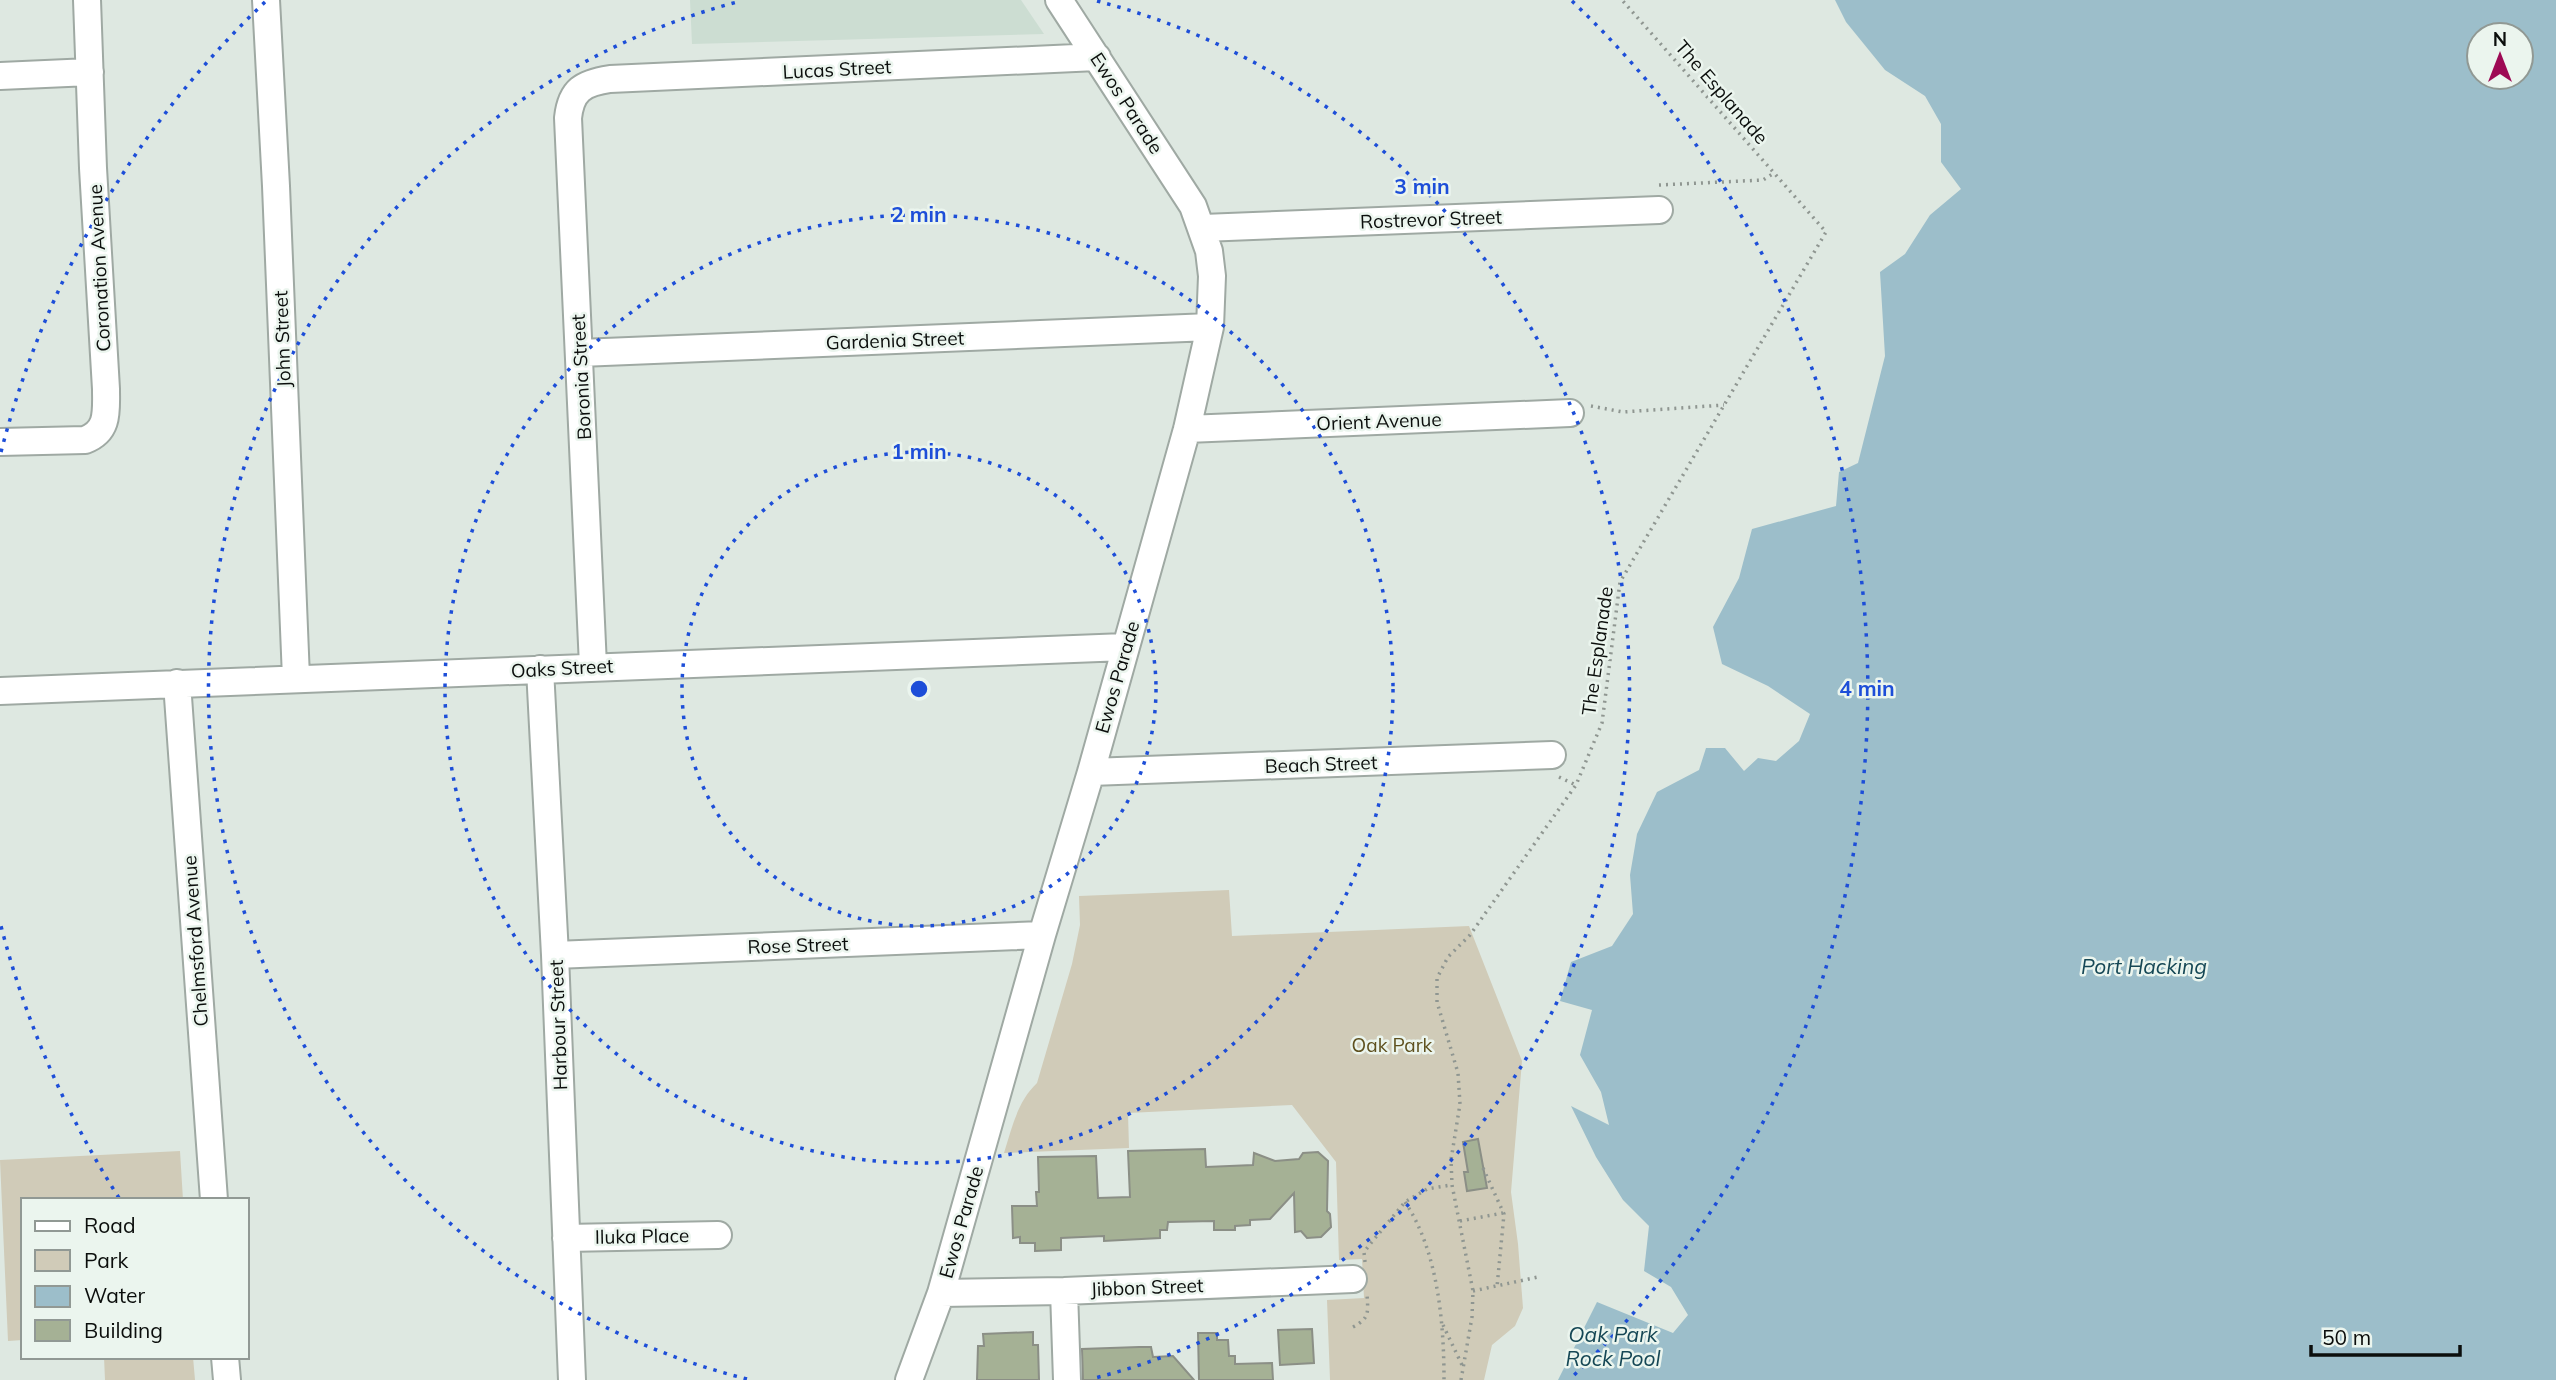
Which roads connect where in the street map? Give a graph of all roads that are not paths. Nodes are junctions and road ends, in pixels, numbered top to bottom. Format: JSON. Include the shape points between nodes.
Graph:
{"nodes":[{"id":1,"x":87,"y":0,"type":"edge"},
{"id":2,"x":266,"y":0,"type":"edge"},
{"id":3,"x":1059,"y":0,"type":"edge"},
{"id":4,"x":1097,"y":57,"type":"junction"},
{"id":5,"x":90,"y":72,"type":"junction"},
{"id":6,"x":0,"y":76,"type":"edge"},
{"id":7,"x":579,"y":90,"type":"joint"},
{"id":8,"x":1659,"y":197,"type":"road end"},
{"id":9,"x":1203,"y":228,"type":"junction"},
{"id":10,"x":1210,"y":327,"type":"junction"},
{"id":11,"x":580,"y":353,"type":"junction"},
{"id":12,"x":1570,"y":413,"type":"road end"},
{"id":13,"x":1187,"y":429,"type":"junction"},
{"id":14,"x":0,"y":442,"type":"edge"},
{"id":15,"x":1125,"y":647,"type":"junction"},
{"id":16,"x":593,"y":666,"type":"junction"},
{"id":17,"x":540,"y":669,"type":"junction"},
{"id":18,"x":296,"y":678,"type":"junction"},
{"id":19,"x":177,"y":683,"type":"junction"},
{"id":20,"x":0,"y":691,"type":"edge"},
{"id":21,"x":1552,"y":755,"type":"dead end"},
{"id":22,"x":1090,"y":772,"type":"junction"},
{"id":23,"x":1042,"y":934,"type":"junction"},
{"id":24,"x":555,"y":955,"type":"junction"},
{"id":25,"x":214,"y":1198,"type":"edge"},
{"id":26,"x":718,"y":1235,"type":"dead end"},
{"id":27,"x":566,"y":1238,"type":"junction"},
{"id":28,"x":1362,"y":1277,"type":"road end"},
{"id":29,"x":1064,"y":1291,"type":"junction"},
{"id":30,"x":941,"y":1293,"type":"junction"},
{"id":31,"x":225,"y":1359,"type":"edge"},
{"id":32,"x":227,"y":1380,"type":"edge"},
{"id":33,"x":572,"y":1380,"type":"edge"},
{"id":34,"x":909,"y":1380,"type":"edge"},
{"id":35,"x":1067,"y":1380,"type":"edge"}],
"edges":[{"from":1,"to":5,"type":"street","name":"Coronation Avenue"},
{"from":2,"to":18,"type":"street","name":"John Street"},
{"from":3,"to":4,"type":"street","name":"Ewos Parade"},
{"from":4,"to":7,"type":"street","name":"Lucas Street","via":[[610,79]]},
{"from":4,"to":9,"type":"street","name":"Ewos Parade","via":[[1182,186]]},
{"from":5,"to":6,"type":"street"},
{"from":5,"to":14,"type":"street","name":"Coronation Avenue","via":[[105,423],[85,440]]},
{"from":7,"to":11,"type":"street","name":"Boronia Street","via":[[568,118]]},
{"from":8,"to":9,"type":"street","name":"Rostrevor Street"},
{"from":9,"to":10,"type":"street","name":"Ewos Parade","via":[[1212,276]]},
{"from":10,"to":11,"type":"street","name":"Gardenia Street"},
{"from":10,"to":13,"type":"street","name":"Ewos Parade"},
{"from":11,"to":16,"type":"street","name":"Boronia Street"},
{"from":12,"to":13,"type":"street","name":"Orient Avenue"},
{"from":13,"to":15,"type":"street","name":"Ewos Parade"},
{"from":15,"to":16,"type":"street","name":"Oaks Street"},
{"from":15,"to":22,"type":"street","name":"Ewos Parade"},
{"from":16,"to":17,"type":"street","name":"Oaks Street"},
{"from":17,"to":18,"type":"street","name":"Oaks Street"},
{"from":17,"to":24,"type":"street","name":"Harbour Street"},
{"from":18,"to":19,"type":"street","name":"Oaks Street"},
{"from":19,"to":20,"type":"street","name":"Oaks Street"},
{"from":19,"to":25,"type":"street","name":"Chelmsford Avenue"},
{"from":21,"to":22,"type":"street","name":"Beach Street"},
{"from":22,"to":23,"type":"street","name":"Ewos Parade"},
{"from":23,"to":24,"type":"street","name":"Rose Street"},
{"from":23,"to":30,"type":"street","name":"Ewos Parade"},
{"from":24,"to":27,"type":"street","name":"Harbour Street"},
{"from":26,"to":27,"type":"street","name":"Iluka Place"},
{"from":27,"to":33,"type":"street","name":"Harbour Street"},
{"from":28,"to":29,"type":"street","name":"Jibbon Street"},
{"from":29,"to":30,"type":"street","name":"Jibbon Street"},
{"from":29,"to":35,"type":"street"},
{"from":30,"to":34,"type":"street","name":"Ewos Parade"},
{"from":31,"to":32,"type":"street"}]}
